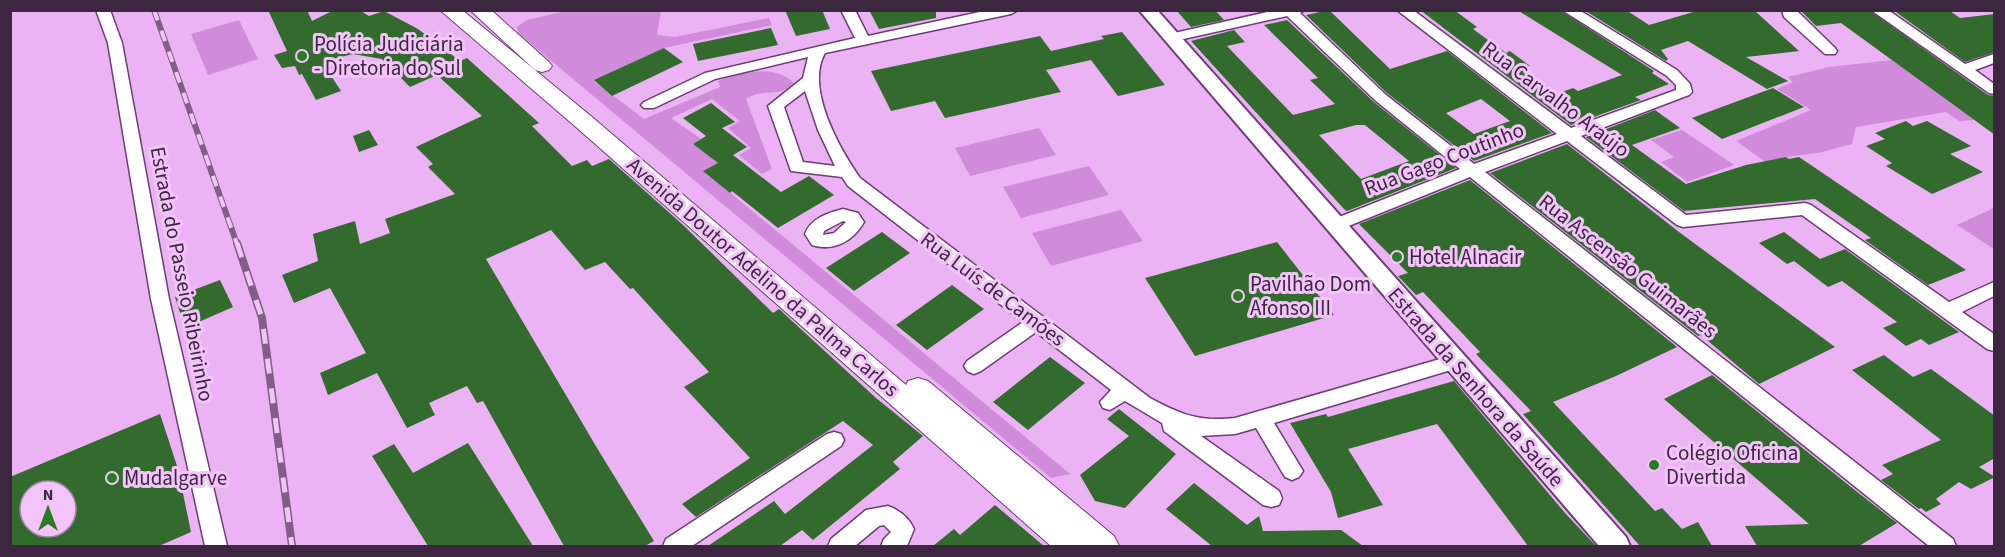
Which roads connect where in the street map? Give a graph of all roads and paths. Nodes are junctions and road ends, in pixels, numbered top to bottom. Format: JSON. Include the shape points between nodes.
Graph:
{"nodes":[{"id":1,"x":103,"y":10,"type":"edge"},
{"id":2,"x":449,"y":10,"type":"edge"},
{"id":3,"x":479,"y":10,"type":"edge"},
{"id":4,"x":848,"y":10,"type":"edge"},
{"id":5,"x":1011,"y":10,"type":"edge"},
{"id":6,"x":1147,"y":10,"type":"edge"},
{"id":7,"x":1404,"y":10,"type":"edge"},
{"id":8,"x":1569,"y":10,"type":"edge"},
{"id":9,"x":1789,"y":10,"type":"edge"},
{"id":10,"x":1878,"y":10,"type":"edge"},
{"id":11,"x":1293,"y":11,"type":"edge"},
{"id":12,"x":949,"y":17,"type":"edge"},
{"id":13,"x":1170,"y":38,"type":"junction"},
{"id":14,"x":863,"y":41,"type":"junction"},
{"id":15,"x":820,"y":50,"type":"junction"},
{"id":16,"x":1830,"y":51,"type":"dead end"},
{"id":17,"x":1995,"y":58,"type":"edge"},
{"id":18,"x":767,"y":63,"type":"junction"},
{"id":19,"x":1964,"y":69,"type":"junction"},
{"id":20,"x":810,"y":76,"type":"junction"},
{"id":21,"x":1995,"y":90,"type":"edge"},
{"id":22,"x":649,"y":105,"type":"dead end"},
{"id":23,"x":1570,"y":135,"type":"junction"},
{"id":24,"x":1471,"y":171,"type":"junction"},
{"id":25,"x":846,"y":172,"type":"junction"},
{"id":26,"x":877,"y":201,"type":"junction"},
{"id":27,"x":852,"y":217,"type":"dead end"},
{"id":28,"x":1335,"y":225,"type":"junction"},
{"id":29,"x":1995,"y":288,"type":"edge"},
{"id":30,"x":1948,"y":311,"type":"junction"},
{"id":31,"x":1036,"y":322,"type":"junction"},
{"id":32,"x":1995,"y":344,"type":"edge"},
{"id":33,"x":1454,"y":362,"type":"junction"},
{"id":34,"x":974,"y":366,"type":"dead end"},
{"id":35,"x":1143,"y":404,"type":"junction"},
{"id":36,"x":1262,"y":418,"type":"junction"},
{"id":37,"x":1228,"y":427,"type":"junction"},
{"id":38,"x":834,"y":440,"type":"dead end"},
{"id":39,"x":1214,"y":456,"type":"junction"},
{"id":40,"x":1293,"y":471,"type":"dead end"},
{"id":41,"x":1271,"y":498,"type":"dead end"},
{"id":42,"x":216,"y":546,"type":"edge"},
{"id":43,"x":674,"y":546,"type":"edge"},
{"id":44,"x":839,"y":546,"type":"edge"},
{"id":45,"x":892,"y":546,"type":"edge"},
{"id":46,"x":1074,"y":546,"type":"edge"},
{"id":47,"x":1102,"y":546,"type":"edge"},
{"id":48,"x":1616,"y":546,"type":"edge"},
{"id":49,"x":1945,"y":546,"type":"edge"}],
"edges":[{"from":1,"to":42,"type":"street","name":"Estrada do Passeio Ribeirinho","via":[[115,43],[160,299]]},
{"from":2,"to":46,"type":"main road","name":"Avenida Doutor Adelino da Palma Carlos"},
{"from":3,"to":47,"type":"main road","name":"Avenida Doutor Adelino da Palma Carlos"},
{"from":4,"to":14,"type":"street"},
{"from":5,"to":12,"type":"street"},
{"from":6,"to":13,"type":"street","name":"Estrada da Senhora da Saúde"},
{"from":7,"to":23,"type":"street","name":"Rua Carvalho Araújo"},
{"from":8,"to":23,"type":"street","name":"Rua Gago Coutinho","via":[[1672,73],[1683,84],[1684,92]]},
{"from":9,"to":16,"type":"street"},
{"from":10,"to":19,"type":"street"},
{"from":11,"to":13,"type":"street"},
{"from":11,"to":24,"type":"street","name":"Rua Ascensão Guimarães","via":[[1381,98]]},
{"from":12,"to":14,"type":"street"},
{"from":13,"to":28,"type":"street","name":"Estrada da Senhora da Saúde"},
{"from":14,"to":15,"type":"street"},
{"from":15,"to":18,"type":"street"},
{"from":15,"to":20,"type":"street"},
{"from":17,"to":19,"type":"street"},
{"from":18,"to":20,"type":"street","via":[[795,67]]},
{"from":18,"to":22,"type":"street","via":[[710,76]]},
{"from":19,"to":21,"type":"street"},
{"from":20,"to":25,"type":"street","name":"Rua Luís de Camões","via":[[813,96]]},
{"from":20,"to":25,"type":"street","via":[[777,106],[797,167]]},
{"from":23,"to":24,"type":"street","name":"Rua Gago Coutinho"},
{"from":23,"to":30,"type":"street","name":"Rua Carvalho Araújo","via":[[1683,221],[1804,208]]},
{"from":24,"to":28,"type":"street","name":"Rua Gago Coutinho"},
{"from":24,"to":49,"type":"street","name":"Rua Ascensão Guimarães"},
{"from":25,"to":26,"type":"street","name":"Rua Luís de Camões"},
{"from":26,"to":27,"type":"street"},
{"from":26,"to":31,"type":"street","name":"Rua Luís de Camões"},
{"from":28,"to":33,"type":"street","name":"Estrada da Senhora da Saúde"},
{"from":29,"to":30,"type":"street"},
{"from":30,"to":32,"type":"street"},
{"from":31,"to":34,"type":"street"},
{"from":31,"to":35,"type":"street","name":"Rua Luís de Camões","via":[[1118,396]]},
{"from":33,"to":36,"type":"street","name":"Rua Luís de Camões"},
{"from":33,"to":48,"type":"street","name":"Estrada da Senhora da Saúde"},
{"from":35,"to":37,"type":"street","name":"Rua Luís de Camões","via":[[1181,425],[1208,430]]},
{"from":35,"to":39,"type":"street","name":"Rua Luís de Camões"},
{"from":36,"to":37,"type":"street","name":"Rua Luís de Camões"},
{"from":36,"to":40,"type":"street"},
{"from":37,"to":39,"type":"street","via":[[1216,439]]},
{"from":38,"to":43,"type":"street"},
{"from":39,"to":41,"type":"street","name":"Rua Luís de Camões"},
{"from":44,"to":45,"type":"street","via":[[874,517],[888,515],[903,529],[901,538]]}]}
